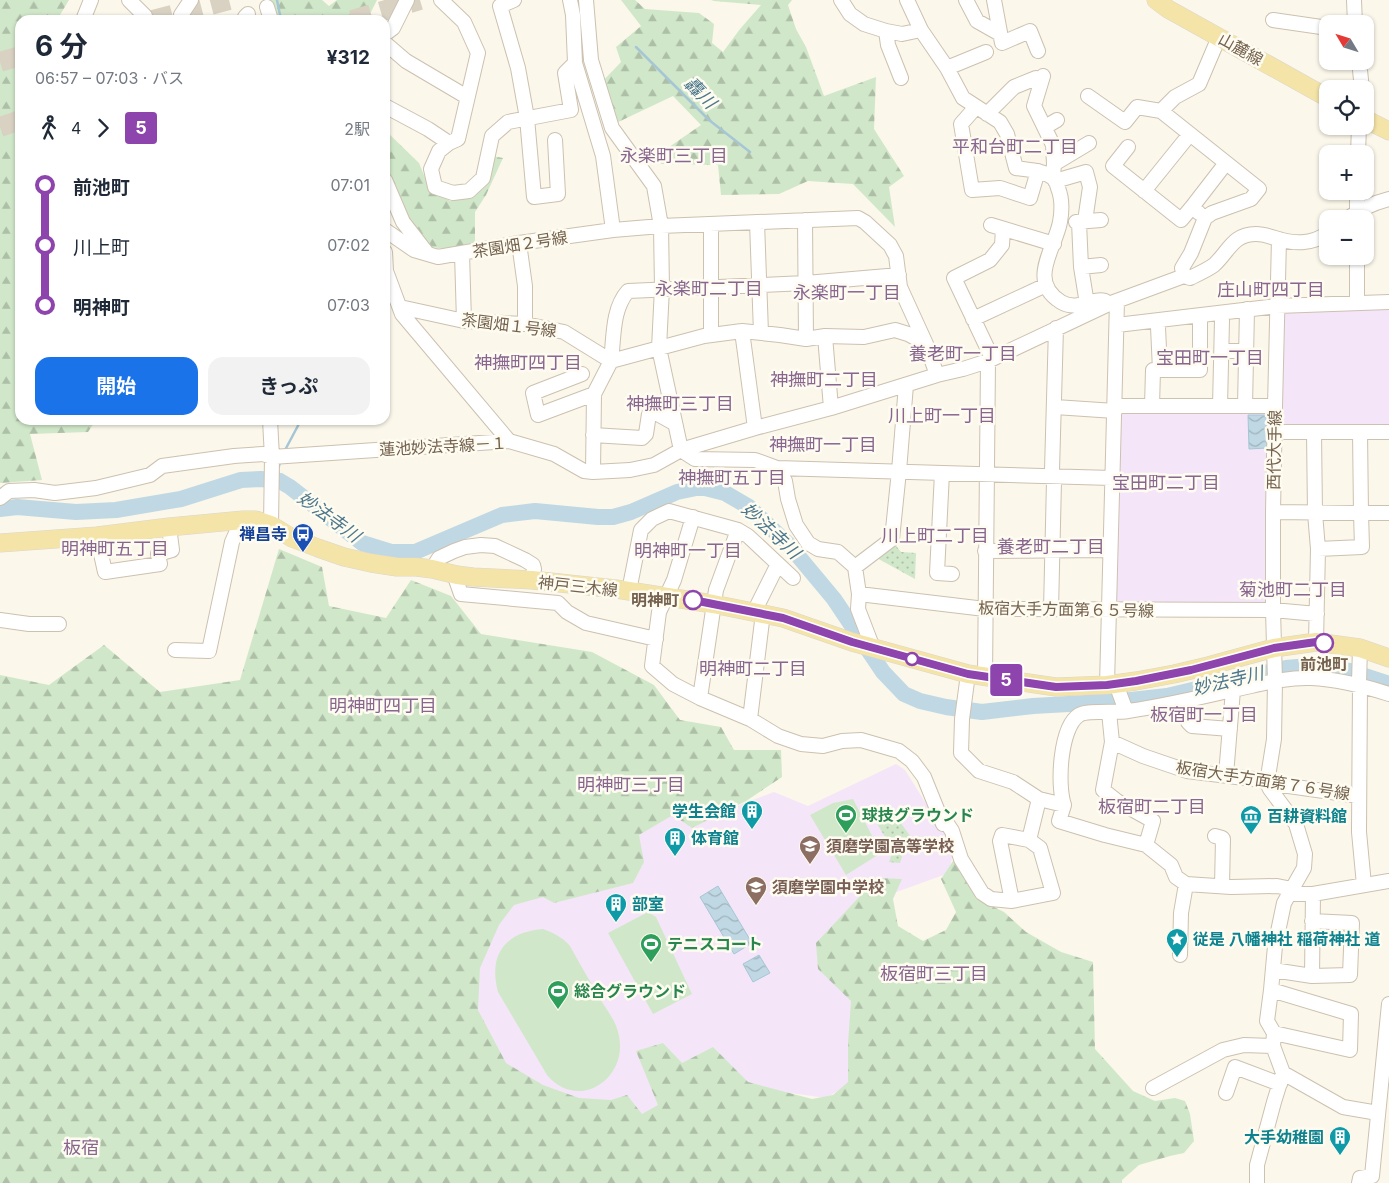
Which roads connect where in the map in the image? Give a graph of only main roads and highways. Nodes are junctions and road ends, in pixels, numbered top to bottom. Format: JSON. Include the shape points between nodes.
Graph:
{"nodes":[{"id":1,"x":1156,"y":0,"type":"edge"},
{"id":2,"x":1319,"y":93,"type":"edge"},
{"id":3,"x":1374,"y":124,"type":"edge"},
{"id":4,"x":1389,"y":131,"type":"edge"},
{"id":5,"x":0,"y":543,"type":"edge"},
{"id":6,"x":1389,"y":658,"type":"edge"}],
"edges":[{"from":1,"to":2,"type":"main road","name":"山麓線"},
{"from":3,"to":4,"type":"main road"},
{"from":5,"to":6,"type":"main road","name":"神戸三木線","via":[[256,520],[292,538],[344,557],[396,567],[532,580],[713,604],[783,618],[852,642],[976,676],[1056,687],[1114,687],[1274,654],[1316,642],[1360,656]]}]}
